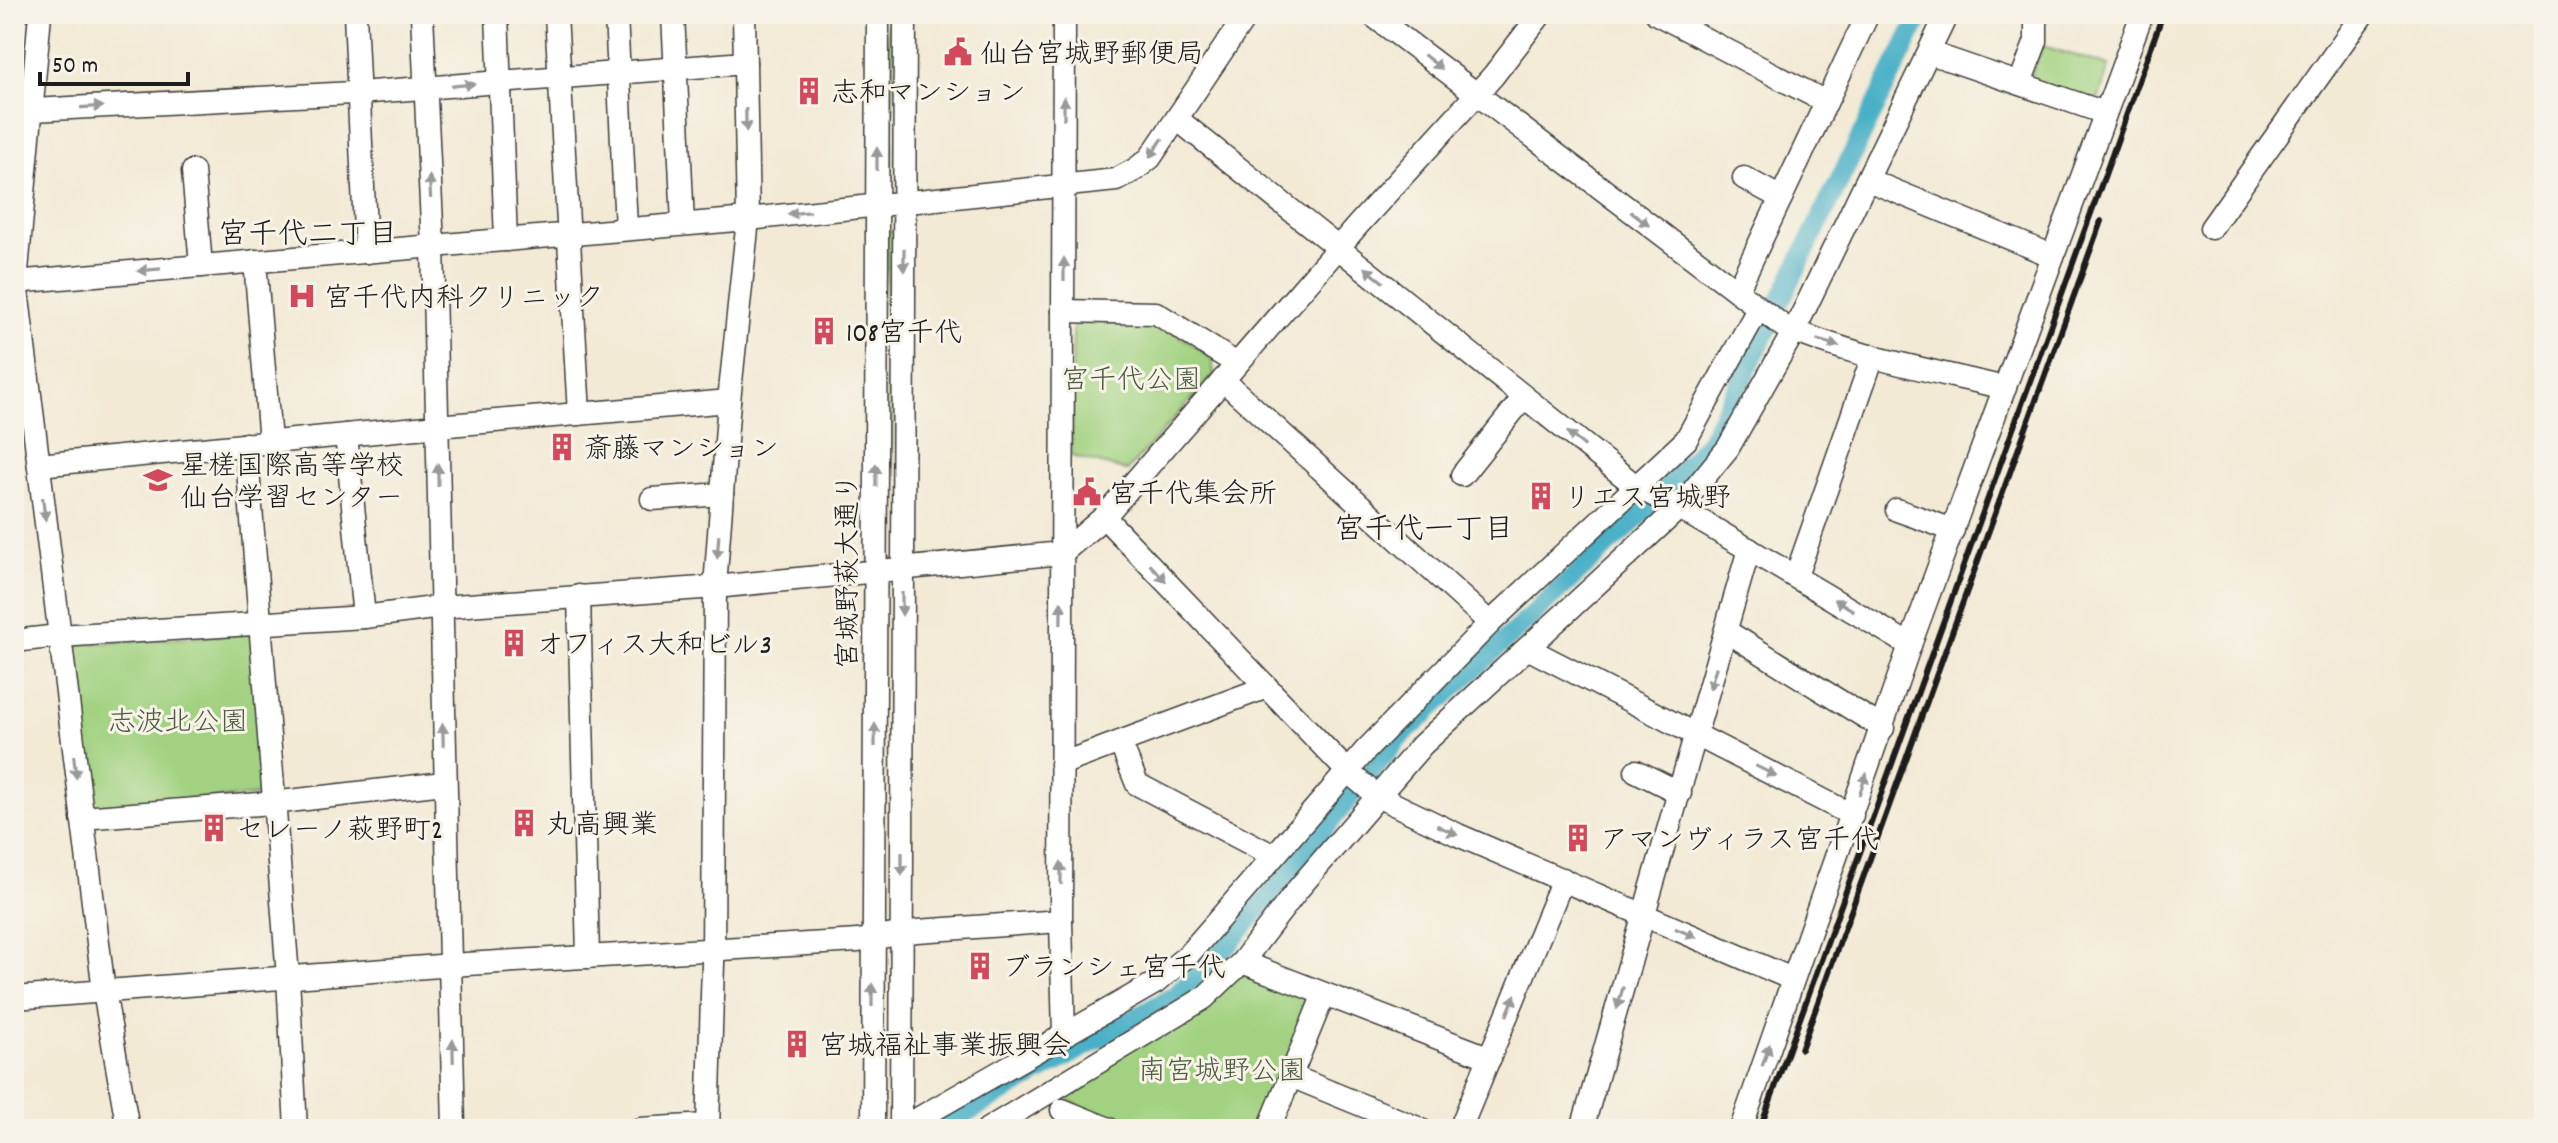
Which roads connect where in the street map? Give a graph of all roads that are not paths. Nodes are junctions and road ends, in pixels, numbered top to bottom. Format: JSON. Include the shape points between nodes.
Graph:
{"nodes":[{"id":1,"x":40,"y":14,"type":"edge"},
{"id":2,"x":355,"y":14,"type":"edge"},
{"id":3,"x":422,"y":14,"type":"edge"},
{"id":4,"x":497,"y":14,"type":"edge"},
{"id":5,"x":556,"y":14,"type":"edge"},
{"id":6,"x":616,"y":14,"type":"edge"},
{"id":7,"x":673,"y":14,"type":"edge"},
{"id":8,"x":744,"y":14,"type":"edge"},
{"id":9,"x":878,"y":14,"type":"edge"},
{"id":10,"x":905,"y":14,"type":"edge"},
{"id":11,"x":1064,"y":14,"type":"edge"},
{"id":12,"x":1247,"y":14,"type":"edge"},
{"id":13,"x":1371,"y":14,"type":"edge"},
{"id":14,"x":1541,"y":14,"type":"edge"},
{"id":15,"x":1657,"y":14,"type":"edge"},
{"id":16,"x":1868,"y":14,"type":"edge"},
{"id":17,"x":1947,"y":14,"type":"edge"},
{"id":18,"x":2036,"y":14,"type":"edge"},
{"id":19,"x":2142,"y":14,"type":"edge"},
{"id":20,"x":2363,"y":14,"type":"edge"},
{"id":21,"x":1930,"y":53,"type":"junction"},
{"id":22,"x":745,"y":63,"type":"junction"},
{"id":23,"x":675,"y":66,"type":"junction"},
{"id":24,"x":619,"y":74,"type":"junction"},
{"id":25,"x":560,"y":79,"type":"junction"},
{"id":26,"x":499,"y":82,"type":"junction"},
{"id":27,"x":2020,"y":83,"type":"junction"},
{"id":28,"x":425,"y":88,"type":"junction"},
{"id":29,"x":358,"y":93,"type":"junction"},
{"id":30,"x":1475,"y":94,"type":"junction"},
{"id":31,"x":1826,"y":102,"type":"junction"},
{"id":32,"x":22,"y":110,"type":"edge"},
{"id":33,"x":2105,"y":113,"type":"junction"},
{"id":34,"x":1177,"y":119,"type":"junction"},
{"id":35,"x":193,"y":171,"type":"dead end"},
{"id":36,"x":1744,"y":178,"type":"dead end"},
{"id":37,"x":1868,"y":180,"type":"junction"},
{"id":38,"x":1064,"y":186,"type":"junction"},
{"id":39,"x":1781,"y":198,"type":"junction"},
{"id":40,"x":904,"y":203,"type":"junction"},
{"id":41,"x":877,"y":205,"type":"junction"},
{"id":42,"x":748,"y":219,"type":"junction"},
{"id":43,"x":683,"y":224,"type":"junction"},
{"id":44,"x":2211,"y":228,"type":"dead end"},
{"id":45,"x":626,"y":229,"type":"junction"},
{"id":46,"x":569,"y":235,"type":"junction"},
{"id":47,"x":506,"y":240,"type":"junction"},
{"id":48,"x":433,"y":246,"type":"junction"},
{"id":49,"x":1339,"y":247,"type":"junction"},
{"id":50,"x":366,"y":252,"type":"junction"},
{"id":51,"x":2053,"y":256,"type":"junction"},
{"id":52,"x":255,"y":261,"type":"junction"},
{"id":53,"x":201,"y":266,"type":"junction"},
{"id":54,"x":15,"y":282,"type":"edge"},
{"id":55,"x":1737,"y":291,"type":"junction"},
{"id":56,"x":1758,"y":309,"type":"junction"},
{"id":57,"x":1063,"y":311,"type":"junction"},
{"id":58,"x":1794,"y":331,"type":"junction"},
{"id":59,"x":1873,"y":356,"type":"junction"},
{"id":60,"x":1230,"y":372,"type":"junction"},
{"id":61,"x":2005,"y":388,"type":"junction"},
{"id":62,"x":1524,"y":397,"type":"junction"},
{"id":63,"x":729,"y":401,"type":"junction"},
{"id":64,"x":579,"y":414,"type":"junction"},
{"id":65,"x":437,"y":426,"type":"junction"},
{"id":66,"x":346,"y":435,"type":"junction"},
{"id":67,"x":270,"y":442,"type":"junction"},
{"id":68,"x":246,"y":444,"type":"junction"},
{"id":69,"x":39,"y":465,"type":"junction"},
{"id":70,"x":1462,"y":475,"type":"dead end"},
{"id":71,"x":722,"y":494,"type":"junction"},
{"id":72,"x":1658,"y":497,"type":"junction"},
{"id":73,"x":652,"y":499,"type":"dead end"},
{"id":74,"x":1897,"y":510,"type":"dead end"},
{"id":75,"x":1104,"y":517,"type":"junction"},
{"id":76,"x":1953,"y":530,"type":"junction"},
{"id":77,"x":1749,"y":549,"type":"junction"},
{"id":78,"x":1062,"y":553,"type":"junction"},
{"id":79,"x":902,"y":567,"type":"junction"},
{"id":80,"x":876,"y":570,"type":"junction"},
{"id":81,"x":1796,"y":576,"type":"junction"},
{"id":82,"x":715,"y":587,"type":"junction"},
{"id":83,"x":579,"y":596,"type":"junction"},
{"id":84,"x":441,"y":607,"type":"junction"},
{"id":85,"x":364,"y":617,"type":"junction"},
{"id":86,"x":260,"y":623,"type":"junction"},
{"id":87,"x":1490,"y":623,"type":"junction"},
{"id":88,"x":1726,"y":631,"type":"junction"},
{"id":89,"x":59,"y":636,"type":"junction"},
{"id":90,"x":14,"y":641,"type":"edge"},
{"id":91,"x":1910,"y":645,"type":"junction"},
{"id":92,"x":1529,"y":649,"type":"junction"},
{"id":93,"x":1267,"y":687,"type":"junction"},
{"id":94,"x":1883,"y":728,"type":"junction"},
{"id":95,"x":1697,"y":735,"type":"junction"},
{"id":96,"x":1120,"y":742,"type":"junction"},
{"id":97,"x":1061,"y":764,"type":"junction"},
{"id":98,"x":1636,"y":771,"type":"dead end"},
{"id":99,"x":444,"y":783,"type":"junction"},
{"id":100,"x":1362,"y":784,"type":"junction"},
{"id":101,"x":1680,"y":793,"type":"junction"},
{"id":102,"x":272,"y":803,"type":"junction"},
{"id":103,"x":1852,"y":815,"type":"junction"},
{"id":104,"x":82,"y":818,"type":"junction"},
{"id":105,"x":1272,"y":855,"type":"junction"},
{"id":106,"x":1563,"y":879,"type":"junction"},
{"id":107,"x":1645,"y":916,"type":"junction"},
{"id":108,"x":1061,"y":921,"type":"junction"},
{"id":109,"x":901,"y":934,"type":"junction"},
{"id":110,"x":873,"y":939,"type":"junction"},
{"id":111,"x":712,"y":949,"type":"junction"},
{"id":112,"x":588,"y":957,"type":"junction"},
{"id":113,"x":1242,"y":962,"type":"junction"},
{"id":114,"x":451,"y":965,"type":"junction"},
{"id":115,"x":288,"y":977,"type":"junction"},
{"id":116,"x":1792,"y":979,"type":"junction"},
{"id":117,"x":104,"y":991,"type":"junction"},
{"id":118,"x":1324,"y":994,"type":"junction"},
{"id":119,"x":14,"y":998,"type":"edge"},
{"id":120,"x":1064,"y":1035,"type":"junction"},
{"id":121,"x":1490,"y":1058,"type":"junction"},
{"id":122,"x":1291,"y":1076,"type":"junction"},
{"id":123,"x":1059,"y":1110,"type":"edge"},
{"id":124,"x":708,"y":1127,"type":"edge"},
{"id":125,"x":128,"y":1129,"type":"edge"},
{"id":126,"x":296,"y":1129,"type":"edge"},
{"id":127,"x":454,"y":1129,"type":"edge"},
{"id":128,"x":640,"y":1129,"type":"edge"},
{"id":129,"x":873,"y":1129,"type":"edge"},
{"id":130,"x":901,"y":1129,"type":"edge"},
{"id":131,"x":988,"y":1129,"type":"edge"},
{"id":132,"x":1109,"y":1129,"type":"edge"},
{"id":133,"x":1269,"y":1129,"type":"edge"},
{"id":134,"x":1420,"y":1129,"type":"edge"},
{"id":135,"x":1460,"y":1129,"type":"edge"},
{"id":136,"x":1582,"y":1129,"type":"edge"},
{"id":137,"x":1741,"y":1129,"type":"edge"}],
"edges":[{"from":1,"to":32,"type":"street"},
{"from":2,"to":29,"type":"street"},
{"from":3,"to":28,"type":"street"},
{"from":4,"to":26,"type":"street"},
{"from":5,"to":25,"type":"street"},
{"from":6,"to":24,"type":"street"},
{"from":7,"to":23,"type":"street"},
{"from":8,"to":22,"type":"street"},
{"from":41,"to":9,"type":"street","name":"宮城野萩大通り","one_way":true},
{"from":10,"to":40,"type":"street","name":"宮城野萩大通り"},
{"from":38,"to":11,"type":"street","one_way":true},
{"from":12,"to":34,"type":"street"},
{"from":13,"to":30,"type":"street","one_way":true},
{"from":14,"to":30,"type":"street"},
{"from":15,"to":31,"type":"street"},
{"from":16,"to":31,"type":"street"},
{"from":17,"to":21,"type":"street"},
{"from":18,"to":27,"type":"street","via":[[2036,41]]},
{"from":19,"to":33,"type":"street"},
{"from":20,"to":44,"type":"street"},
{"from":21,"to":27,"type":"street"},
{"from":21,"to":37,"type":"street"},
{"from":22,"to":23,"type":"street"},
{"from":22,"to":42,"type":"street","one_way":true},
{"from":23,"to":24,"type":"street"},
{"from":23,"to":43,"type":"street"},
{"from":24,"to":25,"type":"street"},
{"from":24,"to":45,"type":"street"},
{"from":25,"to":26,"type":"street"},
{"from":25,"to":46,"type":"street"},
{"from":28,"to":26,"type":"street","one_way":true},
{"from":26,"to":47,"type":"street"},
{"from":27,"to":33,"type":"street"},
{"from":28,"to":29,"type":"street"},
{"from":48,"to":28,"type":"street","one_way":true},
{"from":32,"to":29,"type":"street","one_way":true},
{"from":29,"to":50,"type":"street"},
{"from":30,"to":49,"type":"street"},
{"from":30,"to":55,"type":"street","one_way":true},
{"from":31,"to":39,"type":"street"},
{"from":32,"to":54,"type":"street"},
{"from":33,"to":51,"type":"street"},
{"from":34,"to":38,"type":"street","one_way":true,"via":[[1136,169],[1116,180]]},
{"from":34,"to":49,"type":"street"},
{"from":35,"to":53,"type":"street"},
{"from":36,"to":39,"type":"street"},
{"from":37,"to":51,"type":"street"},
{"from":37,"to":58,"type":"street"},
{"from":38,"to":40,"type":"street"},
{"from":57,"to":38,"type":"street","one_way":true},
{"from":39,"to":55,"type":"street"},
{"from":40,"to":41,"type":"street"},
{"from":40,"to":79,"type":"street","name":"宮城野萩大通り","one_way":true},
{"from":41,"to":42,"type":"street","one_way":true},
{"from":80,"to":41,"type":"street","name":"宮城野萩大通り","one_way":true},
{"from":42,"to":43,"type":"street"},
{"from":42,"to":63,"type":"street"},
{"from":43,"to":45,"type":"street"},
{"from":45,"to":46,"type":"street"},
{"from":46,"to":47,"type":"street"},
{"from":46,"to":64,"type":"street"},
{"from":47,"to":48,"type":"street"},
{"from":48,"to":50,"type":"street"},
{"from":48,"to":65,"type":"street"},
{"from":49,"to":60,"type":"street"},
{"from":62,"to":49,"type":"street","one_way":true},
{"from":50,"to":52,"type":"street"},
{"from":51,"to":61,"type":"street"},
{"from":52,"to":53,"type":"street"},
{"from":52,"to":67,"type":"street"},
{"from":53,"to":54,"type":"street","one_way":true},
{"from":54,"to":69,"type":"street"},
{"from":55,"to":56,"type":"street"},
{"from":56,"to":58,"type":"street"},
{"from":56,"to":72,"type":"street"},
{"from":57,"to":60,"type":"street","via":[[1156,313]]},
{"from":57,"to":78,"type":"street"},
{"from":58,"to":59,"type":"street","one_way":true},
{"from":58,"to":72,"type":"street","via":[[1728,448]]},
{"from":59,"to":61,"type":"street"},
{"from":59,"to":81,"type":"street"},
{"from":60,"to":75,"type":"street"},
{"from":60,"to":87,"type":"street"},
{"from":61,"to":76,"type":"street"},
{"from":62,"to":70,"type":"street"},
{"from":72,"to":62,"type":"street","one_way":true},
{"from":63,"to":64,"type":"street"},
{"from":63,"to":71,"type":"street"},
{"from":64,"to":65,"type":"street"},
{"from":65,"to":66,"type":"street"},
{"from":84,"to":65,"type":"street","one_way":true},
{"from":66,"to":67,"type":"street"},
{"from":66,"to":85,"type":"street"},
{"from":67,"to":68,"type":"street"},
{"from":68,"to":69,"type":"street"},
{"from":68,"to":86,"type":"street"},
{"from":69,"to":89,"type":"street","one_way":true},
{"from":71,"to":73,"type":"street"},
{"from":71,"to":82,"type":"street","one_way":true},
{"from":72,"to":77,"type":"street"},
{"from":72,"to":87,"type":"street"},
{"from":72,"to":92,"type":"street"},
{"from":74,"to":76,"type":"street"},
{"from":75,"to":78,"type":"street"},
{"from":75,"to":93,"type":"street","one_way":true},
{"from":76,"to":91,"type":"street"},
{"from":77,"to":81,"type":"street"},
{"from":77,"to":88,"type":"street"},
{"from":78,"to":79,"type":"street"},
{"from":97,"to":78,"type":"street","one_way":true},
{"from":79,"to":80,"type":"street"},
{"from":79,"to":109,"type":"street","name":"宮城野萩大通り","one_way":true},
{"from":80,"to":82,"type":"street"},
{"from":110,"to":80,"type":"street","name":"宮城野萩大通り","one_way":true},
{"from":91,"to":81,"type":"street","one_way":true},
{"from":82,"to":83,"type":"street"},
{"from":82,"to":111,"type":"street"},
{"from":83,"to":84,"type":"street"},
{"from":83,"to":112,"type":"street"},
{"from":84,"to":85,"type":"street"},
{"from":99,"to":84,"type":"street","one_way":true},
{"from":85,"to":86,"type":"street"},
{"from":86,"to":89,"type":"street"},
{"from":86,"to":102,"type":"street"},
{"from":87,"to":100,"type":"street"},
{"from":88,"to":94,"type":"street"},
{"from":88,"to":95,"type":"street","one_way":true},
{"from":89,"to":90,"type":"street"},
{"from":89,"to":104,"type":"street","one_way":true},
{"from":91,"to":94,"type":"street"},
{"from":92,"to":95,"type":"street"},
{"from":92,"to":100,"type":"street","via":[[1422,745]]},
{"from":93,"to":96,"type":"street"},
{"from":93,"to":100,"type":"street"},
{"from":103,"to":94,"type":"street","one_way":true},
{"from":95,"to":101,"type":"street"},
{"from":95,"to":103,"type":"street","one_way":true},
{"from":96,"to":97,"type":"street"},
{"from":96,"to":105,"type":"street","via":[[1137,784]]},
{"from":108,"to":97,"type":"street","one_way":true},
{"from":98,"to":101,"type":"street"},
{"from":99,"to":102,"type":"street"},
{"from":99,"to":114,"type":"street"},
{"from":100,"to":105,"type":"street"},
{"from":100,"to":106,"type":"street","one_way":true,"via":[[1458,835]]},
{"from":100,"to":113,"type":"street","via":[[1298,889]]},
{"from":101,"to":107,"type":"street"},
{"from":102,"to":104,"type":"street"},
{"from":102,"to":115,"type":"street"},
{"from":103,"to":116,"type":"street"},
{"from":104,"to":117,"type":"street"},
{"from":105,"to":120,"type":"street","via":[[1188,955],[1155,983]]},
{"from":106,"to":107,"type":"street"},
{"from":121,"to":106,"type":"street","one_way":true},
{"from":107,"to":116,"type":"street","one_way":true},
{"from":107,"to":136,"type":"street","one_way":true},
{"from":108,"to":109,"type":"street"},
{"from":108,"to":120,"type":"street"},
{"from":109,"to":110,"type":"street"},
{"from":109,"to":130,"type":"street","name":"宮城野萩大通り"},
{"from":110,"to":111,"type":"street"},
{"from":129,"to":110,"type":"street","name":"宮城野萩大通り","one_way":true},
{"from":111,"to":112,"type":"street"},
{"from":111,"to":124,"type":"street"},
{"from":112,"to":114,"type":"street"},
{"from":113,"to":118,"type":"street"},
{"from":113,"to":123,"type":"street","via":[[1204,998]]},
{"from":114,"to":115,"type":"street"},
{"from":127,"to":114,"type":"street","one_way":true},
{"from":115,"to":117,"type":"street"},
{"from":115,"to":126,"type":"street"},
{"from":137,"to":116,"type":"street","one_way":true},
{"from":117,"to":119,"type":"street"},
{"from":117,"to":125,"type":"street"},
{"from":118,"to":121,"type":"street"},
{"from":118,"to":122,"type":"street"},
{"from":120,"to":130,"type":"street"},
{"from":121,"to":135,"type":"street"},
{"from":122,"to":133,"type":"street"},
{"from":122,"to":134,"type":"street"},
{"from":123,"to":131,"type":"street"},
{"from":123,"to":132,"type":"street"},
{"from":124,"to":128,"type":"street"}]}
